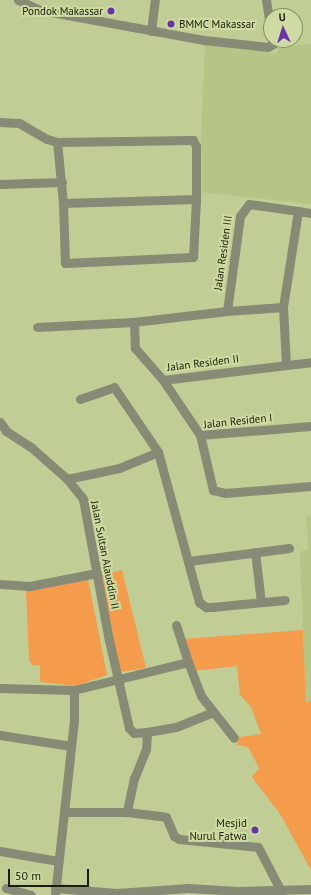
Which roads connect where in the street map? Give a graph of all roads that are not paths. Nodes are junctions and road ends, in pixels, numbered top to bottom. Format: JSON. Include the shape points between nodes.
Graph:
{"nodes":[{"id":1,"x":18,"y":0,"type":"edge"},
{"id":2,"x":155,"y":0,"type":"edge"},
{"id":3,"x":151,"y":31,"type":"junction"},
{"id":4,"x":263,"y":47,"type":"edge"},
{"id":5,"x":0,"y":122,"type":"edge"},
{"id":6,"x":57,"y":142,"type":"junction"},
{"id":7,"x":62,"y":182,"type":"junction"},
{"id":8,"x":0,"y":184,"type":"edge"},
{"id":9,"x":196,"y":199,"type":"junction"},
{"id":10,"x":63,"y":203,"type":"junction"},
{"id":11,"x":298,"y":211,"type":"junction"},
{"id":12,"x":311,"y":213,"type":"edge"},
{"id":13,"x":283,"y":307,"type":"junction"},
{"id":14,"x":227,"y":311,"type":"junction"},
{"id":15,"x":134,"y":322,"type":"junction"},
{"id":16,"x":37,"y":327,"type":"dead end"},
{"id":17,"x":311,"y":362,"type":"edge"},
{"id":18,"x":286,"y":365,"type":"junction"},
{"id":19,"x":163,"y":380,"type":"junction"},
{"id":20,"x":80,"y":399,"type":"dead end"},
{"id":21,"x":0,"y":422,"type":"edge"},
{"id":22,"x":311,"y":426,"type":"edge"},
{"id":23,"x":200,"y":435,"type":"junction"},
{"id":24,"x":158,"y":452,"type":"junction"},
{"id":25,"x":67,"y":479,"type":"junction"},
{"id":26,"x":311,"y":486,"type":"edge"},
{"id":27,"x":289,"y":548,"type":"dead end"},
{"id":28,"x":255,"y":552,"type":"junction"},
{"id":29,"x":189,"y":561,"type":"junction"},
{"id":30,"x":97,"y":573,"type":"junction"},
{"id":31,"x":0,"y":584,"type":"edge"},
{"id":32,"x":285,"y":600,"type":"dead end"},
{"id":33,"x":261,"y":602,"type":"junction"},
{"id":34,"x":176,"y":624,"type":"dead end"},
{"id":35,"x":188,"y":662,"type":"junction"},
{"id":36,"x":119,"y":679,"type":"junction"},
{"id":37,"x":0,"y":688,"type":"edge"},
{"id":38,"x":74,"y":690,"type":"junction"},
{"id":39,"x":213,"y":712,"type":"junction"},
{"id":40,"x":147,"y":732,"type":"junction"},
{"id":41,"x":0,"y":735,"type":"edge"},
{"id":42,"x":234,"y":738,"type":"dead end"},
{"id":43,"x":71,"y":746,"type":"junction"},
{"id":44,"x":64,"y":812,"type":"junction"},
{"id":45,"x":127,"y":812,"type":"junction"},
{"id":46,"x":0,"y":851,"type":"edge"},
{"id":47,"x":58,"y":861,"type":"junction"},
{"id":48,"x":6,"y":888,"type":"dead end"},
{"id":49,"x":311,"y":889,"type":"edge"},
{"id":50,"x":188,"y":891,"type":"edge"},
{"id":51,"x":281,"y":891,"type":"junction"},
{"id":52,"x":55,"y":892,"type":"edge"},
{"id":53,"x":295,"y":893,"type":"edge"},
{"id":54,"x":31,"y":895,"type":"edge"}],
"edges":[{"from":1,"to":3,"type":"street","via":[[40,10],[77,14]]},
{"from":2,"to":3,"type":"street"},
{"from":3,"to":4,"type":"street"},
{"from":5,"to":6,"type":"street","via":[[19,123]]},
{"from":6,"to":7,"type":"street"},
{"from":6,"to":9,"type":"street","via":[[192,140],[196,146]]},
{"from":7,"to":8,"type":"street"},
{"from":7,"to":10,"type":"street"},
{"from":9,"to":10,"type":"street"},
{"from":9,"to":10,"type":"street","via":[[193,257],[73,264],[64,261]]},
{"from":11,"to":12,"type":"street"},
{"from":11,"to":13,"type":"street"},
{"from":11,"to":14,"type":"street","name":"Jalan Residen III","via":[[249,204],[243,209]]},
{"from":13,"to":14,"type":"street"},
{"from":13,"to":18,"type":"street"},
{"from":14,"to":15,"type":"street"},
{"from":15,"to":16,"type":"street"},
{"from":15,"to":19,"type":"street","via":[[135,348]]},
{"from":17,"to":18,"type":"street","name":"Jalan Residen II"},
{"from":18,"to":19,"type":"street","name":"Jalan Residen II"},
{"from":19,"to":23,"type":"street","name":"Jalan Residen II"},
{"from":20,"to":24,"type":"street","via":[[114,387]]},
{"from":21,"to":25,"type":"street","name":"Jalan Sultan Alauddin II","via":[[6,431],[32,448]]},
{"from":22,"to":23,"type":"street","name":"Jalan Residen I"},
{"from":23,"to":26,"type":"street","name":"Jalan Residen I","via":[[215,492]]},
{"from":24,"to":25,"type":"street","via":[[119,468]]},
{"from":24,"to":29,"type":"street"},
{"from":25,"to":30,"type":"street","name":"Jalan Sultan Alauddin II","via":[[85,507]]},
{"from":27,"to":28,"type":"street"},
{"from":28,"to":29,"type":"street"},
{"from":28,"to":33,"type":"street"},
{"from":29,"to":33,"type":"street","via":[[195,592],[202,605]]},
{"from":30,"to":31,"type":"street","via":[[30,586]]},
{"from":30,"to":36,"type":"street","name":"Jalan Sultan Alauddin II"},
{"from":32,"to":33,"type":"street"},
{"from":34,"to":35,"type":"street"},
{"from":35,"to":36,"type":"street"},
{"from":35,"to":39,"type":"street","via":[[198,690]]},
{"from":36,"to":38,"type":"street"},
{"from":36,"to":40,"type":"street","name":"Jalan Sultan Alauddin II","via":[[130,730],[136,733]]},
{"from":37,"to":38,"type":"street"},
{"from":38,"to":43,"type":"street"},
{"from":39,"to":40,"type":"street","via":[[176,727]]},
{"from":39,"to":42,"type":"street"},
{"from":40,"to":45,"type":"street","via":[[146,749],[134,778]]},
{"from":41,"to":43,"type":"street"},
{"from":43,"to":44,"type":"street"},
{"from":44,"to":45,"type":"street"},
{"from":44,"to":47,"type":"street"},
{"from":45,"to":51,"type":"street","via":[[166,816],[174,836],[179,839],[258,847]]},
{"from":46,"to":47,"type":"street"},
{"from":47,"to":52,"type":"street"},
{"from":48,"to":54,"type":"street"},
{"from":49,"to":53,"type":"street"},
{"from":50,"to":51,"type":"street"},
{"from":50,"to":52,"type":"street"},
{"from":51,"to":53,"type":"street"}]}
